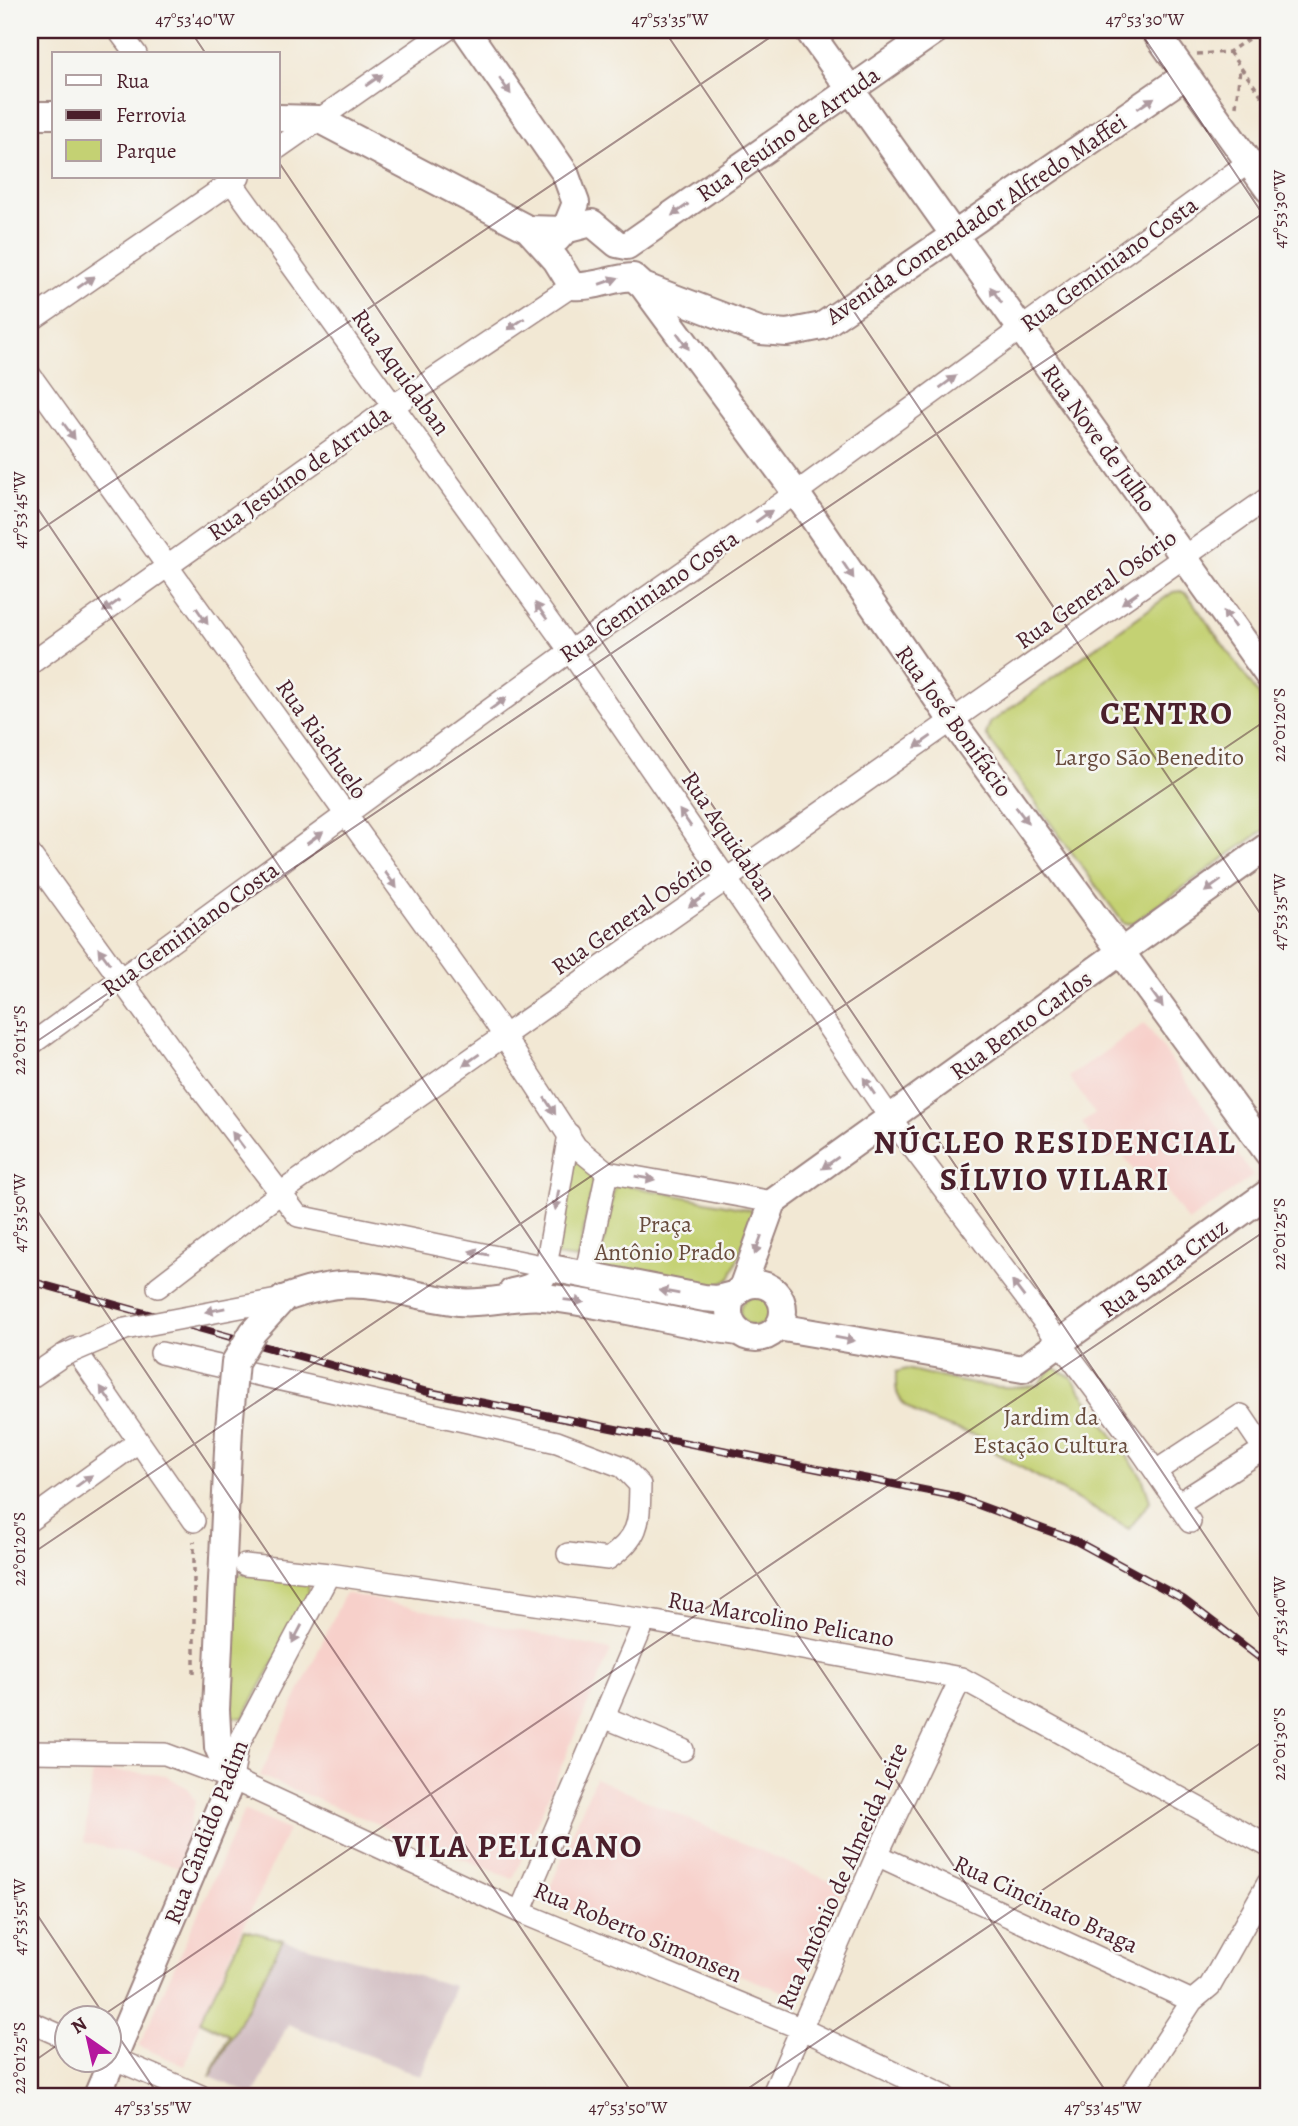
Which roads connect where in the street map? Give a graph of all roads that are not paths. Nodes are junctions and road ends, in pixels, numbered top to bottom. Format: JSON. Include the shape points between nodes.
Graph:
{"nodes":[{"id":1,"x":118,"y":30,"type":"edge"},
{"id":2,"x":447,"y":30,"type":"edge"},
{"id":3,"x":466,"y":30,"type":"edge"},
{"id":4,"x":808,"y":30,"type":"edge"},
{"id":5,"x":936,"y":30,"type":"edge"},
{"id":6,"x":1154,"y":30,"type":"edge"},
{"id":7,"x":134,"y":52,"type":"edge"},
{"id":8,"x":1179,"y":65,"type":"junction"},
{"id":9,"x":849,"y":91,"type":"junction"},
{"id":10,"x":30,"y":115,"type":"edge"},
{"id":11,"x":52,"y":115,"type":"edge"},
{"id":12,"x":280,"y":118,"type":"edge"},
{"id":13,"x":318,"y":119,"type":"junction"},
{"id":14,"x":280,"y":147,"type":"edge"},
{"id":15,"x":1259,"y":154,"type":"edge"},
{"id":16,"x":233,"y":178,"type":"edge"},
{"id":17,"x":1268,"y":189,"type":"edge"},
{"id":18,"x":528,"y":229,"type":"junction"},
{"id":19,"x":565,"y":230,"type":"junction"},
{"id":20,"x":953,"y":235,"type":"junction"},
{"id":21,"x":556,"y":260,"type":"junction"},
{"id":22,"x":572,"y":286,"type":"junction"},
{"id":23,"x":643,"y":286,"type":"junction"},
{"id":24,"x":30,"y":321,"type":"edge"},
{"id":25,"x":1020,"y":328,"type":"junction"},
{"id":26,"x":30,"y":375,"type":"edge"},
{"id":27,"x":393,"y":407,"type":"junction"},
{"id":28,"x":796,"y":494,"type":"junction"},
{"id":29,"x":1268,"y":498,"type":"edge"},
{"id":30,"x":1185,"y":559,"type":"junction"},
{"id":31,"x":166,"y":566,"type":"junction"},
{"id":32,"x":570,"y":651,"type":"junction"},
{"id":33,"x":30,"y":664,"type":"edge"},
{"id":34,"x":1268,"y":675,"type":"edge"},
{"id":35,"x":953,"y":722,"type":"junction"},
{"id":36,"x":344,"y":817,"type":"junction"},
{"id":37,"x":1268,"y":846,"type":"edge"},
{"id":38,"x":30,"y":854,"type":"edge"},
{"id":39,"x":727,"y":880,"type":"junction"},
{"id":40,"x":1123,"y":951,"type":"junction"},
{"id":41,"x":121,"y":979,"type":"junction"},
{"id":42,"x":505,"y":1036,"type":"junction"},
{"id":43,"x":30,"y":1045,"type":"edge"},
{"id":44,"x":891,"y":1119,"type":"junction"},
{"id":45,"x":569,"y":1134,"type":"junction"},
{"id":46,"x":1268,"y":1153,"type":"edge"},
{"id":47,"x":607,"y":1172,"type":"junction"},
{"id":48,"x":1268,"y":1193,"type":"edge"},
{"id":49,"x":279,"y":1194,"type":"junction"},
{"id":50,"x":773,"y":1202,"type":"junction"},
{"id":51,"x":546,"y":1267,"type":"junction"},
{"id":52,"x":585,"y":1277,"type":"junction"},
{"id":53,"x":158,"y":1287,"type":"dead end"},
{"id":54,"x":739,"y":1291,"type":"junction"},
{"id":55,"x":283,"y":1299,"type":"junction"},
{"id":56,"x":471,"y":1302,"type":"junction"},
{"id":57,"x":778,"y":1326,"type":"junction"},
{"id":58,"x":738,"y":1332,"type":"junction"},
{"id":59,"x":1059,"y":1343,"type":"junction"},
{"id":60,"x":161,"y":1353,"type":"dead end"},
{"id":61,"x":65,"y":1354,"type":"junction"},
{"id":62,"x":30,"y":1378,"type":"edge"},
{"id":63,"x":138,"y":1442,"type":"junction"},
{"id":64,"x":1266,"y":1452,"type":"edge"},
{"id":65,"x":1156,"y":1471,"type":"junction"},
{"id":66,"x":1179,"y":1503,"type":"junction"},
{"id":67,"x":30,"y":1520,"type":"edge"},
{"id":68,"x":194,"y":1521,"type":"road end"},
{"id":69,"x":1190,"y":1521,"type":"dead end"},
{"id":70,"x":568,"y":1554,"type":"dead end"},
{"id":71,"x":245,"y":1565,"type":"dead end"},
{"id":72,"x":328,"y":1574,"type":"junction"},
{"id":73,"x":645,"y":1620,"type":"junction"},
{"id":74,"x":961,"y":1678,"type":"junction"},
{"id":75,"x":604,"y":1717,"type":"junction"},
{"id":76,"x":683,"y":1750,"type":"dead end"},
{"id":77,"x":30,"y":1752,"type":"edge"},
{"id":78,"x":232,"y":1779,"type":"junction"},
{"id":79,"x":1268,"y":1846,"type":"edge"},
{"id":80,"x":877,"y":1855,"type":"junction"},
{"id":81,"x":1268,"y":1883,"type":"edge"},
{"id":82,"x":520,"y":1912,"type":"junction"},
{"id":83,"x":1192,"y":2001,"type":"junction"},
{"id":84,"x":30,"y":2022,"type":"edge"},
{"id":85,"x":802,"y":2029,"type":"junction"},
{"id":86,"x":52,"y":2032,"type":"edge"},
{"id":87,"x":122,"y":2032,"type":"edge"},
{"id":88,"x":122,"y":2062,"type":"edge"},
{"id":89,"x":105,"y":2074,"type":"edge"},
{"id":90,"x":97,"y":2096,"type":"edge"},
{"id":91,"x":201,"y":2096,"type":"edge"},
{"id":92,"x":772,"y":2096,"type":"edge"},
{"id":93,"x":944,"y":2096,"type":"edge"},
{"id":94,"x":1130,"y":2096,"type":"edge"}],
"edges":[{"from":1,"to":7,"type":"street"},
{"from":13,"to":2,"type":"street","one_way":true},
{"from":3,"to":19,"type":"main road","one_way":true,"via":[[565,173],[576,203]]},
{"from":4,"to":9,"type":"main road","name":"Rua Nove de Julho"},
{"from":5,"to":9,"type":"main road","name":"Rua Jesuíno de Arruda"},
{"from":6,"to":8,"type":"main road"},
{"from":8,"to":15,"type":"main road","via":[[1233,139]]},
{"from":20,"to":8,"type":"main road","name":"Avenida Comendador Alfredo Maffei","one_way":true},
{"from":9,"to":19,"type":"main road","name":"Rua Jesuíno de Arruda","one_way":true,"via":[[627,246],[617,244],[592,223]]},
{"from":9,"to":20,"type":"main road","name":"Rua Nove de Julho"},
{"from":10,"to":11,"type":"main road"},
{"from":12,"to":13,"type":"main road"},
{"from":13,"to":14,"type":"street"},
{"from":13,"to":18,"type":"main road"},
{"from":15,"to":17,"type":"main road"},
{"from":15,"to":25,"type":"street","name":"Rua Geminiano Costa"},
{"from":24,"to":16,"type":"street","one_way":true},
{"from":16,"to":27,"type":"street","name":"Rua Aquidaban"},
{"from":18,"to":19,"type":"main road"},
{"from":18,"to":21,"type":"main road"},
{"from":19,"to":21,"type":"main road","via":[[555,242]]},
{"from":20,"to":23,"type":"main road","name":"Avenida Comendador Alfredo Maffei","via":[[822,326],[787,333],[761,331]]},
{"from":25,"to":20,"type":"main road","name":"Rua Nove de Julho","one_way":true},
{"from":21,"to":22,"type":"main road"},
{"from":22,"to":23,"type":"main road","name":"Avenida Comendador Alfredo Maffei","one_way":true,"via":[[590,287],[633,277]]},
{"from":22,"to":27,"type":"street","name":"Rua Jesuíno de Arruda","one_way":true},
{"from":23,"to":28,"type":"main road","name":"Rua José Bonifácio","one_way":true},
{"from":28,"to":25,"type":"street","name":"Rua Geminiano Costa","one_way":true},
{"from":25,"to":30,"type":"main road","name":"Rua Nove de Julho"},
{"from":26,"to":31,"type":"street","name":"Rua Riachuelo","one_way":true},
{"from":27,"to":31,"type":"street","name":"Rua Jesuíno de Arruda"},
{"from":32,"to":27,"type":"street","name":"Rua Aquidaban","one_way":true},
{"from":32,"to":28,"type":"street","name":"Rua Geminiano Costa","one_way":true},
{"from":28,"to":35,"type":"main road","name":"Rua José Bonifácio","one_way":true},
{"from":29,"to":30,"type":"street","name":"Rua General Osório"},
{"from":34,"to":30,"type":"main road","name":"Rua Nove de Julho","one_way":true},
{"from":30,"to":35,"type":"street","name":"Rua General Osório","one_way":true},
{"from":31,"to":33,"type":"street","name":"Rua Jesuíno de Arruda","one_way":true},
{"from":31,"to":36,"type":"street","name":"Rua Riachuelo","one_way":true},
{"from":36,"to":32,"type":"street","name":"Rua Geminiano Costa","one_way":true},
{"from":39,"to":32,"type":"street","name":"Rua Aquidaban","one_way":true},
{"from":35,"to":39,"type":"street","name":"Rua General Osório","one_way":true},
{"from":35,"to":40,"type":"main road","name":"Rua José Bonifácio","one_way":true},
{"from":41,"to":36,"type":"street","name":"Rua Geminiano Costa","one_way":true},
{"from":36,"to":42,"type":"street","name":"Rua Riachuelo","one_way":true},
{"from":37,"to":40,"type":"main road","name":"Rua Bento Carlos","one_way":true},
{"from":41,"to":38,"type":"street","one_way":true},
{"from":39,"to":42,"type":"street","name":"Rua General Osório","one_way":true},
{"from":44,"to":39,"type":"street","name":"Rua Aquidaban","one_way":true},
{"from":40,"to":44,"type":"main road","name":"Rua Bento Carlos"},
{"from":40,"to":46,"type":"main road","name":"Rua José Bonifácio","one_way":true},
{"from":41,"to":43,"type":"street","name":"Rua Geminiano Costa"},
{"from":49,"to":41,"type":"street","one_way":true},
{"from":42,"to":45,"type":"street","name":"Rua Riachuelo","one_way":true},
{"from":42,"to":49,"type":"street","name":"Rua General Osório","one_way":true},
{"from":44,"to":50,"type":"main road","name":"Rua Bento Carlos","one_way":true},
{"from":59,"to":44,"type":"street","name":"Rua Aquidaban","one_way":true},
{"from":45,"to":47,"type":"street","via":[[576,1147]]},
{"from":45,"to":51,"type":"street","one_way":true},
{"from":47,"to":50,"type":"street","one_way":true},
{"from":47,"to":52,"type":"street"},
{"from":48,"to":59,"type":"main road","name":"Rua Santa Cruz"},
{"from":51,"to":49,"type":"street","one_way":true,"via":[[298,1216]]},
{"from":49,"to":53,"type":"street","name":"Rua General Osório"},
{"from":50,"to":54,"type":"main road","one_way":true},
{"from":51,"to":52,"type":"main road"},
{"from":51,"to":56,"type":"main road","via":[[534,1286]]},
{"from":54,"to":52,"type":"main road","one_way":true,"via":[[717,1299],[704,1298]]},
{"from":54,"to":57,"type":"main road","via":[[760,1284],[776,1293],[783,1309]]},
{"from":54,"to":58,"type":"main road","via":[[731,1301],[729,1317]]},
{"from":55,"to":56,"type":"main road","via":[[313,1287],[363,1284]]},
{"from":55,"to":61,"type":"street","one_way":true,"bridge":true,"via":[[125,1329]]},
{"from":55,"to":78,"type":"main road","bridge":true,"via":[[253,1332],[235,1362],[216,1710],[218,1747]]},
{"from":56,"to":58,"type":"main road","one_way":true,"via":[[540,1296]]},
{"from":57,"to":58,"type":"main road","via":[[772,1333],[754,1338]]},
{"from":57,"to":59,"type":"main road","name":"Rua Santa Cruz","one_way":true,"via":[[1023,1369]]},
{"from":59,"to":65,"type":"street","name":"Rua Aquidaban"},
{"from":60,"to":70,"type":"street","via":[[557,1443],[623,1467],[640,1485],[634,1535],[608,1559]]},
{"from":61,"to":62,"type":"street"},
{"from":63,"to":61,"type":"street","one_way":true},
{"from":67,"to":63,"type":"street","one_way":true},
{"from":63,"to":68,"type":"street"},
{"from":64,"to":65,"type":"street","via":[[1241,1415]]},
{"from":64,"to":66,"type":"street"},
{"from":65,"to":66,"type":"street","name":"Rua Aquidaban"},
{"from":66,"to":69,"type":"street","name":"Rua Aquidaban"},
{"from":71,"to":72,"type":"street","name":"Rua Marcolino Pelicano"},
{"from":72,"to":73,"type":"street","name":"Rua Marcolino Pelicano"},
{"from":72,"to":78,"type":"street","name":"Rua Cândido Padim","one_way":true,"via":[[238,1745]]},
{"from":73,"to":74,"type":"street","name":"Rua Marcolino Pelicano"},
{"from":73,"to":75,"type":"street"},
{"from":74,"to":79,"type":"street","name":"Rua Marcolino Pelicano"},
{"from":74,"to":80,"type":"street","name":"Rua Antônio de Almeida Leite"},
{"from":75,"to":76,"type":"street"},
{"from":75,"to":82,"type":"street"},
{"from":77,"to":78,"type":"street","name":"Rua Roberto Simonsen","via":[[165,1754]]},
{"from":78,"to":82,"type":"street","name":"Rua Roberto Simonsen"},
{"from":78,"to":87,"type":"main road","name":"Rua Cândido Padim"},
{"from":80,"to":83,"type":"street","name":"Rua Cincinato Braga"},
{"from":80,"to":85,"type":"street","name":"Rua Antônio de Almeida Leite"},
{"from":81,"to":83,"type":"street","via":[[1210,1986]]},
{"from":82,"to":85,"type":"street","name":"Rua Roberto Simonsen"},
{"from":83,"to":94,"type":"street"},
{"from":84,"to":86,"type":"street"},
{"from":85,"to":92,"type":"street","name":"Rua Antônio de Almeida Leite"},
{"from":85,"to":93,"type":"street","name":"Rua Roberto Simonsen"},
{"from":88,"to":91,"type":"street"},
{"from":89,"to":90,"type":"main road","name":"Rua Cândido Padim"}]}
